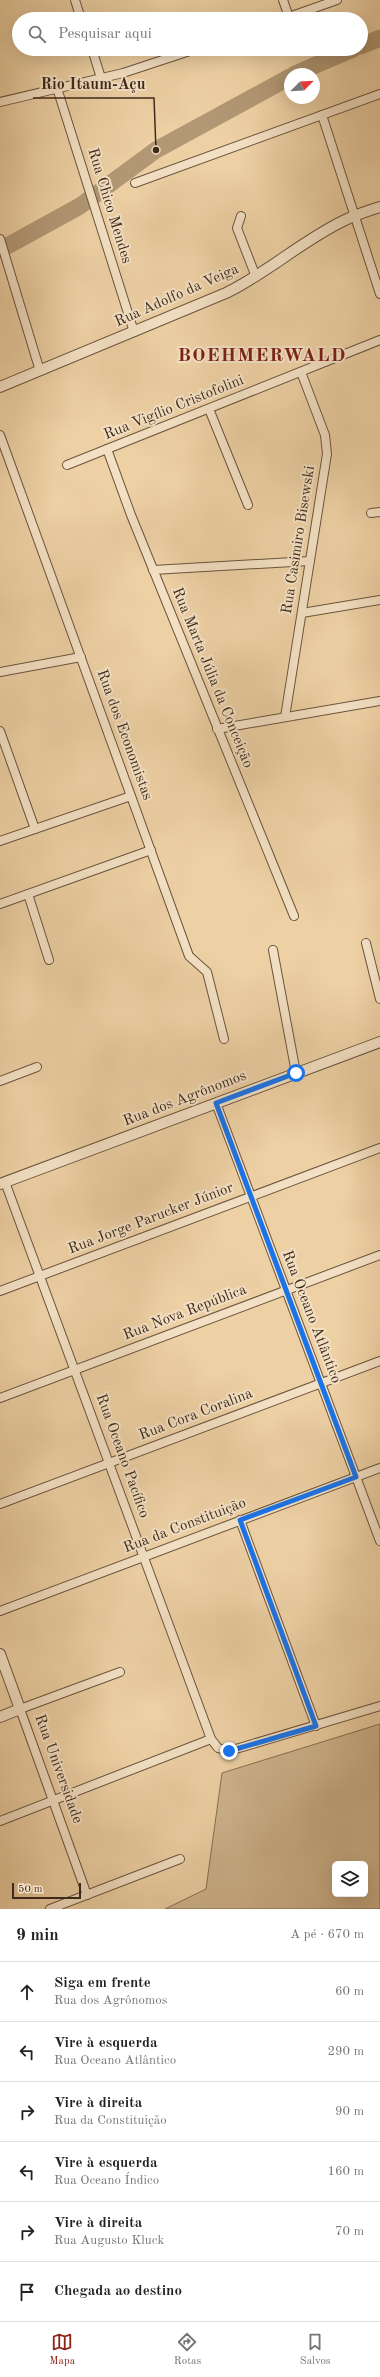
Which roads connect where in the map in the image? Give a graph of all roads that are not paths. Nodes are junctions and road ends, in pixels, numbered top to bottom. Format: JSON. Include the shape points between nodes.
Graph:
{"nodes":[{"id":1,"x":75,"y":0,"type":"edge"},
{"id":2,"x":283,"y":0,"type":"edge"},
{"id":3,"x":337,"y":0,"type":"edge"},
{"id":4,"x":79,"y":12,"type":"edge"},
{"id":5,"x":285,"y":12,"type":"edge"},
{"id":6,"x":303,"y":12,"type":"edge"},
{"id":7,"x":94,"y":56,"type":"edge"},
{"id":8,"x":176,"y":56,"type":"edge"},
{"id":9,"x":101,"y":78,"type":"junction"},
{"id":10,"x":57,"y":88,"type":"junction"},
{"id":11,"x":380,"y":94,"type":"edge"},
{"id":12,"x":0,"y":102,"type":"edge"},
{"id":13,"x":322,"y":115,"type":"junction"},
{"id":14,"x":135,"y":183,"type":"dead end"},
{"id":15,"x":380,"y":207,"type":"edge"},
{"id":16,"x":356,"y":215,"type":"junction"},
{"id":17,"x":241,"y":216,"type":"dead end"},
{"id":18,"x":0,"y":240,"type":"edge"},
{"id":19,"x":256,"y":277,"type":"junction"},
{"id":20,"x":380,"y":294,"type":"edge"},
{"id":21,"x":134,"y":332,"type":"junction"},
{"id":22,"x":380,"y":340,"type":"edge"},
{"id":23,"x":40,"y":371,"type":"junction"},
{"id":24,"x":301,"y":372,"type":"junction"},
{"id":25,"x":0,"y":387,"type":"edge"},
{"id":26,"x":209,"y":409,"type":"junction"},
{"id":27,"x":0,"y":435,"type":"edge"},
{"id":28,"x":107,"y":450,"type":"junction"},
{"id":29,"x":67,"y":465,"type":"dead end"},
{"id":30,"x":248,"y":504,"type":"dead end"},
{"id":31,"x":310,"y":561,"type":"junction"},
{"id":32,"x":153,"y":570,"type":"junction"},
{"id":33,"x":380,"y":600,"type":"edge"},
{"id":34,"x":302,"y":613,"type":"junction"},
{"id":35,"x":81,"y":657,"type":"junction"},
{"id":36,"x":0,"y":672,"type":"edge"},
{"id":37,"x":380,"y":701,"type":"edge"},
{"id":38,"x":285,"y":717,"type":"junction"},
{"id":39,"x":217,"y":729,"type":"junction"},
{"id":40,"x":0,"y":731,"type":"edge"},
{"id":41,"x":131,"y":796,"type":"junction"},
{"id":42,"x":35,"y":829,"type":"junction"},
{"id":43,"x":0,"y":841,"type":"edge"},
{"id":44,"x":151,"y":850,"type":"junction"},
{"id":45,"x":28,"y":894,"type":"junction"},
{"id":46,"x":0,"y":904,"type":"edge"},
{"id":47,"x":294,"y":916,"type":"dead end"},
{"id":48,"x":366,"y":943,"type":"dead end"},
{"id":49,"x":273,"y":950,"type":"dead end"},
{"id":50,"x":49,"y":960,"type":"dead end"},
{"id":51,"x":380,"y":999,"type":"edge"},
{"id":52,"x":224,"y":1039,"type":"dead end"},
{"id":53,"x":380,"y":1042,"type":"edge"},
{"id":54,"x":38,"y":1067,"type":"dead end"},
{"id":55,"x":296,"y":1073,"type":"junction"},
{"id":56,"x":0,"y":1081,"type":"edge"},
{"id":57,"x":216,"y":1103,"type":"junction"},
{"id":58,"x":380,"y":1148,"type":"edge"},
{"id":59,"x":3,"y":1183,"type":"edge"},
{"id":60,"x":251,"y":1197,"type":"junction"},
{"id":61,"x":380,"y":1255,"type":"edge"},
{"id":62,"x":40,"y":1276,"type":"junction"},
{"id":63,"x":286,"y":1290,"type":"junction"},
{"id":64,"x":0,"y":1291,"type":"edge"},
{"id":65,"x":380,"y":1361,"type":"edge"},
{"id":66,"x":75,"y":1370,"type":"junction"},
{"id":67,"x":321,"y":1383,"type":"junction"},
{"id":68,"x":0,"y":1398,"type":"edge"},
{"id":69,"x":109,"y":1463,"type":"junction"},
{"id":70,"x":380,"y":1468,"type":"edge"},
{"id":71,"x":356,"y":1477,"type":"junction"},
{"id":72,"x":0,"y":1504,"type":"edge"},
{"id":73,"x":240,"y":1520,"type":"junction"},
{"id":74,"x":380,"y":1541,"type":"edge"},
{"id":75,"x":144,"y":1557,"type":"junction"},
{"id":76,"x":0,"y":1611,"type":"edge"},
{"id":77,"x":0,"y":1654,"type":"edge"},
{"id":78,"x":120,"y":1672,"type":"dead end"},
{"id":79,"x":380,"y":1706,"type":"edge"},
{"id":80,"x":20,"y":1710,"type":"junction"},
{"id":81,"x":0,"y":1717,"type":"edge"},
{"id":82,"x":316,"y":1726,"type":"junction"},
{"id":83,"x":212,"y":1739,"type":"junction"},
{"id":84,"x":53,"y":1800,"type":"junction"},
{"id":85,"x":0,"y":1821,"type":"edge"},
{"id":86,"x":180,"y":1859,"type":"dead end"},
{"id":87,"x":87,"y":1895,"type":"junction"},
{"id":88,"x":50,"y":1909,"type":"edge"}],
"edges":[{"from":1,"to":4,"type":"street"},
{"from":2,"to":5,"type":"street"},
{"from":3,"to":6,"type":"street"},
{"from":7,"to":9,"type":"street"},
{"from":8,"to":9,"type":"street"},
{"from":9,"to":10,"type":"street"},
{"from":10,"to":12,"type":"street"},
{"from":10,"to":21,"type":"street","name":"Rua Chico Mendes"},
{"from":11,"to":13,"type":"street"},
{"from":13,"to":14,"type":"street"},
{"from":13,"to":16,"type":"street"},
{"from":15,"to":16,"type":"street","name":"Rua Adolfo da Veiga"},
{"from":16,"to":19,"type":"street","name":"Rua Adolfo da Veiga","via":[[329,228]]},
{"from":16,"to":20,"type":"street"},
{"from":17,"to":19,"type":"street","via":[[237,228]]},
{"from":18,"to":23,"type":"street"},
{"from":19,"to":21,"type":"street","name":"Rua Adolfo da Veiga","via":[[205,303]]},
{"from":21,"to":23,"type":"street","name":"Rua Adolfo da Veiga"},
{"from":22,"to":24,"type":"street","name":"Rua Vigílio Cristofolini"},
{"from":23,"to":25,"type":"street","name":"Rua Adolfo da Veiga"},
{"from":24,"to":26,"type":"street","name":"Rua Vigílio Cristofolini"},
{"from":24,"to":31,"type":"street","name":"Rua Casimiro Bisewski","via":[[328,448]]},
{"from":26,"to":28,"type":"street","name":"Rua Vigílio Cristofolini"},
{"from":26,"to":30,"type":"street"},
{"from":27,"to":35,"type":"street","name":"Rua dos Economistas"},
{"from":28,"to":29,"type":"street","name":"Rua Vigílio Cristofolini"},
{"from":28,"to":32,"type":"street","name":"Rua Marta Júlia da Conceição"},
{"from":31,"to":32,"type":"street"},
{"from":31,"to":34,"type":"street","name":"Rua Casimiro Bisewski"},
{"from":32,"to":39,"type":"street","name":"Rua Marta Júlia da Conceição"},
{"from":33,"to":34,"type":"street"},
{"from":34,"to":38,"type":"street","name":"Rua Casimiro Bisewski"},
{"from":35,"to":36,"type":"street"},
{"from":35,"to":41,"type":"street","name":"Rua dos Economistas"},
{"from":37,"to":38,"type":"street"},
{"from":38,"to":39,"type":"street"},
{"from":39,"to":47,"type":"street","name":"Rua Marta Júlia da Conceição"},
{"from":40,"to":42,"type":"street"},
{"from":41,"to":42,"type":"street"},
{"from":41,"to":44,"type":"street","name":"Rua dos Economistas"},
{"from":42,"to":43,"type":"street"},
{"from":44,"to":45,"type":"street"},
{"from":44,"to":52,"type":"street","name":"Rua dos Economistas","via":[[189,956],[207,972]]},
{"from":45,"to":46,"type":"street"},
{"from":45,"to":50,"type":"street"},
{"from":48,"to":51,"type":"street"},
{"from":49,"to":55,"type":"street"},
{"from":53,"to":55,"type":"street","name":"Rua dos Agrônomos"},
{"from":54,"to":56,"type":"street"},
{"from":55,"to":57,"type":"street","name":"Rua dos Agrônomos"},
{"from":57,"to":59,"type":"street","name":"Rua dos Agrônomos"},
{"from":57,"to":60,"type":"street","name":"Rua Oceano Atlântico"},
{"from":58,"to":60,"type":"street","name":"Rua Jorge Parucker Júnior"},
{"from":59,"to":62,"type":"street","name":"Rua Oceano Pacífico"},
{"from":60,"to":62,"type":"street","name":"Rua Jorge Parucker Júnior"},
{"from":60,"to":63,"type":"street","name":"Rua Oceano Atlântico"},
{"from":61,"to":63,"type":"street","name":"Rua Nova República"},
{"from":62,"to":64,"type":"street","name":"Rua Jorge Parucker Júnior"},
{"from":62,"to":66,"type":"street","name":"Rua Oceano Pacífico"},
{"from":63,"to":66,"type":"street","name":"Rua Nova República"},
{"from":63,"to":67,"type":"street","name":"Rua Oceano Atlântico"},
{"from":65,"to":67,"type":"street","name":"Rua Cora Coralina"},
{"from":66,"to":68,"type":"street","name":"Rua Nova República"},
{"from":66,"to":69,"type":"street","name":"Rua Oceano Pacífico"},
{"from":67,"to":69,"type":"street","name":"Rua Cora Coralina"},
{"from":67,"to":71,"type":"street","name":"Rua Oceano Atlântico"},
{"from":69,"to":72,"type":"street","name":"Rua Cora Coralina"},
{"from":69,"to":75,"type":"street","name":"Rua Oceano Pacífico"},
{"from":70,"to":71,"type":"street","name":"Rua da Constituição"},
{"from":71,"to":73,"type":"street","name":"Rua da Constituição"},
{"from":71,"to":74,"type":"street","name":"Rua Oceano Atlântico"},
{"from":73,"to":75,"type":"street","name":"Rua da Constituição"},
{"from":73,"to":82,"type":"street"},
{"from":75,"to":76,"type":"street","name":"Rua da Constituição"},
{"from":75,"to":83,"type":"street","name":"Rua Oceano Pacífico"},
{"from":77,"to":80,"type":"street","name":"Rua Universidade"},
{"from":78,"to":80,"type":"street"},
{"from":79,"to":82,"type":"street"},
{"from":80,"to":81,"type":"street"},
{"from":80,"to":84,"type":"street","name":"Rua Universidade"},
{"from":82,"to":83,"type":"street","via":[[229,1751],[218,1748]]},
{"from":83,"to":84,"type":"street"},
{"from":84,"to":85,"type":"street"},
{"from":84,"to":87,"type":"street","name":"Rua Universidade"},
{"from":86,"to":87,"type":"street"},
{"from":87,"to":88,"type":"street"}]}
